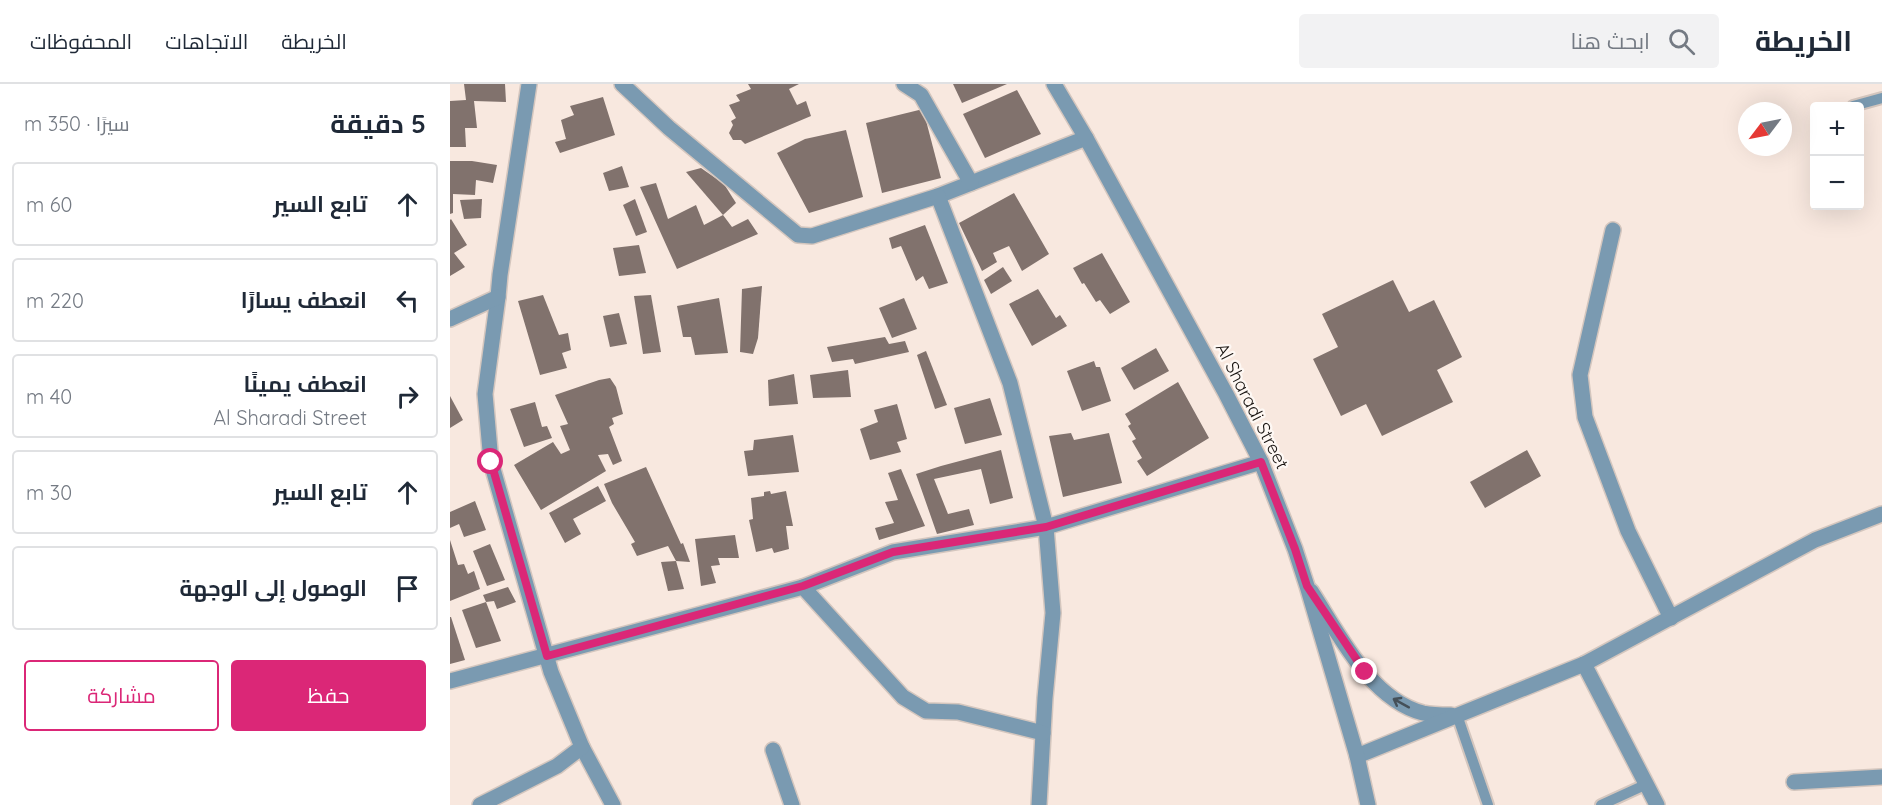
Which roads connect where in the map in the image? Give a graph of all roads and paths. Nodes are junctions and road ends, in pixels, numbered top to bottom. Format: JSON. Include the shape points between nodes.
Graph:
{"nodes":[{"id":1,"x":529,"y":84,"type":"edge"},
{"id":2,"x":622,"y":84,"type":"edge"},
{"id":3,"x":904,"y":84,"type":"edge"},
{"id":4,"x":1054,"y":84,"type":"edge"},
{"id":5,"x":1882,"y":98,"type":"edge"},
{"id":6,"x":1864,"y":103,"type":"edge"},
{"id":7,"x":1086,"y":138,"type":"junction"},
{"id":8,"x":970,"y":183,"type":"junction"},
{"id":9,"x":938,"y":196,"type":"junction"},
{"id":10,"x":1613,"y":230,"type":"dead end"},
{"id":11,"x":498,"y":297,"type":"junction"},
{"id":12,"x":450,"y":319,"type":"edge"},
{"id":13,"x":1261,"y":462,"type":"junction"},
{"id":14,"x":1882,"y":514,"type":"edge"},
{"id":15,"x":1046,"y":527,"type":"junction"},
{"id":16,"x":803,"y":586,"type":"junction"},
{"id":17,"x":1307,"y":586,"type":"junction"},
{"id":18,"x":1671,"y":618,"type":"junction"},
{"id":19,"x":547,"y":656,"type":"junction"},
{"id":20,"x":1584,"y":664,"type":"junction"},
{"id":21,"x":450,"y":681,"type":"edge"},
{"id":22,"x":1457,"y":716,"type":"junction"},
{"id":23,"x":1043,"y":733,"type":"junction"},
{"id":24,"x":582,"y":747,"type":"junction"},
{"id":25,"x":773,"y":750,"type":"dead end"},
{"id":26,"x":1357,"y":756,"type":"junction"},
{"id":27,"x":1882,"y":777,"type":"edge"},
{"id":28,"x":1794,"y":782,"type":"dead end"},
{"id":29,"x":1647,"y":784,"type":"junction"},
{"id":30,"x":480,"y":805,"type":"edge"},
{"id":31,"x":613,"y":805,"type":"edge"},
{"id":32,"x":792,"y":805,"type":"edge"},
{"id":33,"x":1039,"y":805,"type":"edge"},
{"id":34,"x":1368,"y":805,"type":"edge"},
{"id":35,"x":1488,"y":805,"type":"edge"},
{"id":36,"x":1601,"y":805,"type":"edge"},
{"id":37,"x":1657,"y":805,"type":"edge"}],
"edges":[{"from":1,"to":11,"type":"street"},
{"from":2,"to":9,"type":"street","via":[[798,235],[812,236]]},
{"from":3,"to":8,"type":"street","via":[[921,95]]},
{"from":4,"to":7,"type":"street","name":"Al Sharadi Street"},
{"from":5,"to":6,"type":"lane"},
{"from":7,"to":8,"type":"street"},
{"from":7,"to":13,"type":"street","name":"Al Sharadi Street"},
{"from":8,"to":9,"type":"street"},
{"from":9,"to":15,"type":"street","via":[[1010,382]]},
{"from":10,"to":18,"type":"street","via":[[1580,375],[1585,417],[1628,531]]},
{"from":11,"to":12,"type":"street"},
{"from":11,"to":19,"type":"street","via":[[484,394],[491,462]]},
{"from":13,"to":15,"type":"street"},
{"from":13,"to":17,"type":"street","name":"Al Sharadi Street"},
{"from":14,"to":18,"type":"street","via":[[1815,540]]},
{"from":15,"to":16,"type":"street","via":[[893,552]]},
{"from":15,"to":23,"type":"street","via":[[1053,613]]},
{"from":16,"to":19,"type":"street"},
{"from":16,"to":23,"type":"street","via":[[903,697],[926,711],[958,712]]},
{"from":22,"to":17,"type":"street","one_way":true,"via":[[1424,713],[1383,692]]},
{"from":17,"to":26,"type":"street","name":"Al Sharadi Street"},
{"from":18,"to":20,"type":"street"},
{"from":19,"to":21,"type":"street"},
{"from":19,"to":24,"type":"street"},
{"from":20,"to":22,"type":"street"},
{"from":20,"to":29,"type":"street"},
{"from":22,"to":26,"type":"street"},
{"from":22,"to":35,"type":"lane"},
{"from":23,"to":33,"type":"street"},
{"from":24,"to":30,"type":"street","via":[[556,766]]},
{"from":24,"to":31,"type":"street"},
{"from":25,"to":32,"type":"street"},
{"from":26,"to":34,"type":"street","name":"Al Sharadi Street"},
{"from":27,"to":28,"type":"street"},
{"from":29,"to":36,"type":"lane"},
{"from":29,"to":37,"type":"street"}]}
